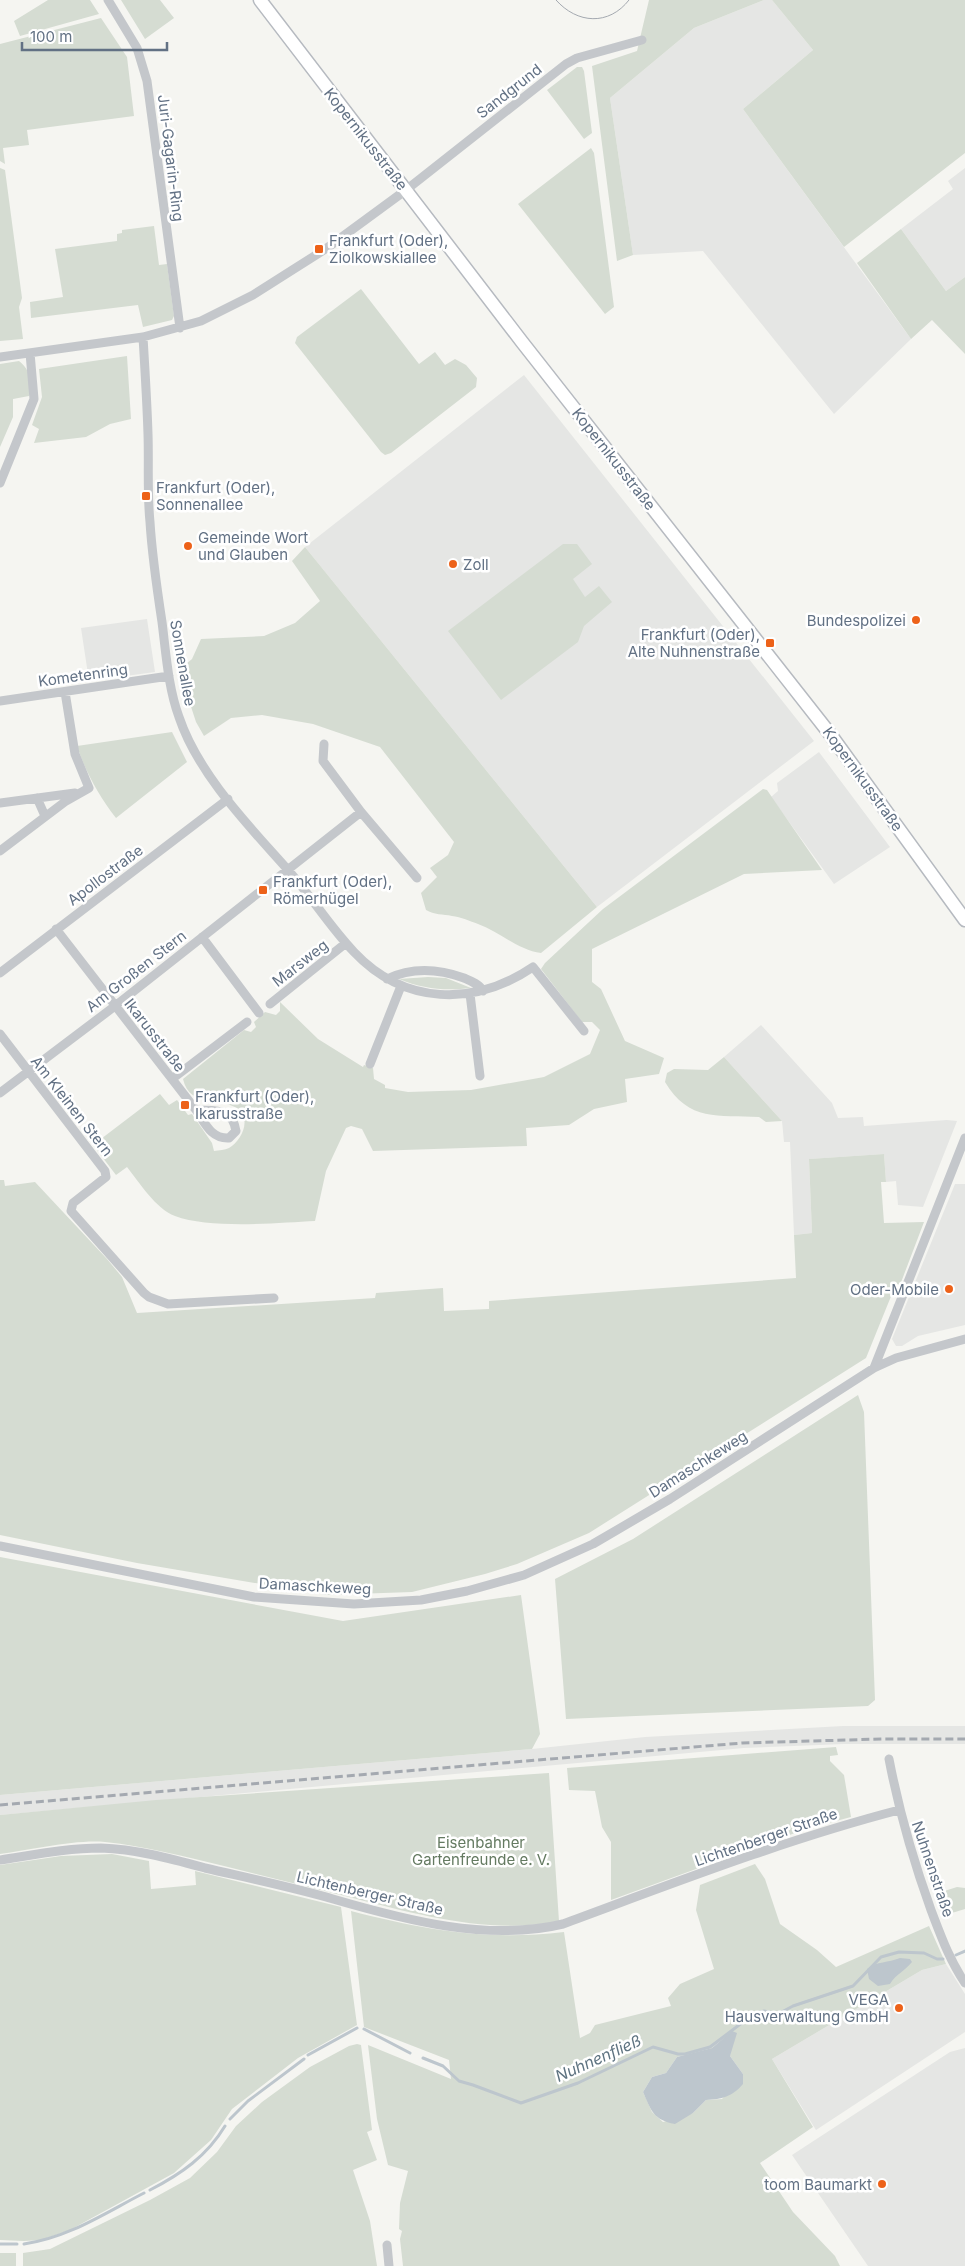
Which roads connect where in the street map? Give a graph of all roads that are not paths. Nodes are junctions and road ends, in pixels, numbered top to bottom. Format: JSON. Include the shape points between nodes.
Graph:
{"nodes":[{"id":1,"x":108,"y":0,"type":"edge"},
{"id":2,"x":260,"y":0,"type":"edge"},
{"id":3,"x":642,"y":40,"type":"dead end"},
{"id":4,"x":406,"y":190,"type":"junction"},
{"id":5,"x":180,"y":328,"type":"junction"},
{"id":6,"x":143,"y":337,"type":"junction"},
{"id":7,"x":30,"y":353,"type":"junction"},
{"id":8,"x":0,"y":357,"type":"edge"},
{"id":9,"x":0,"y":483,"type":"edge"},
{"id":10,"x":169,"y":676,"type":"junction"},
{"id":11,"x":65,"y":692,"type":"junction"},
{"id":12,"x":0,"y":701,"type":"edge"},
{"id":13,"x":324,"y":744,"type":"dead end"},
{"id":14,"x":80,"y":792,"type":"junction"},
{"id":15,"x":37,"y":798,"type":"junction"},
{"id":16,"x":228,"y":799,"type":"junction"},
{"id":17,"x":0,"y":803,"type":"edge"},
{"id":18,"x":361,"y":812,"type":"junction"},
{"id":19,"x":45,"y":816,"type":"junction"},
{"id":20,"x":0,"y":851,"type":"edge"},
{"id":21,"x":288,"y":870,"type":"junction"},
{"id":22,"x":417,"y":878,"type":"dead end"},
{"id":23,"x":965,"y":920,"type":"edge"},
{"id":24,"x":56,"y":929,"type":"junction"},
{"id":25,"x":202,"y":938,"type":"junction"},
{"id":26,"x":346,"y":943,"type":"junction"},
{"id":27,"x":0,"y":973,"type":"edge"},
{"id":28,"x":387,"y":979,"type":"junction"},
{"id":29,"x":401,"y":986,"type":"junction"},
{"id":30,"x":483,"y":991,"type":"junction"},
{"id":31,"x":470,"y":994,"type":"junction"},
{"id":32,"x":270,"y":1004,"type":"dead end"},
{"id":33,"x":114,"y":1006,"type":"junction"},
{"id":34,"x":259,"y":1013,"type":"dead end"},
{"id":35,"x":247,"y":1022,"type":"dead end"},
{"id":36,"x":584,"y":1031,"type":"dead end"},
{"id":37,"x":0,"y":1034,"type":"edge"},
{"id":38,"x":370,"y":1064,"type":"dead end"},
{"id":39,"x":29,"y":1072,"type":"junction"},
{"id":40,"x":480,"y":1076,"type":"dead end"},
{"id":41,"x":172,"y":1079,"type":"junction"},
{"id":42,"x":0,"y":1093,"type":"edge"},
{"id":43,"x":196,"y":1110,"type":"dead end"},
{"id":44,"x":965,"y":1138,"type":"edge"},
{"id":45,"x":274,"y":1298,"type":"dead end"},
{"id":46,"x":965,"y":1339,"type":"edge"},
{"id":47,"x":874,"y":1368,"type":"junction"},
{"id":48,"x":0,"y":1546,"type":"edge"},
{"id":49,"x":889,"y":1759,"type":"dead end"},
{"id":50,"x":899,"y":1810,"type":"junction"},
{"id":51,"x":0,"y":1860,"type":"edge"},
{"id":52,"x":965,"y":1983,"type":"edge"},
{"id":53,"x":387,"y":2245,"type":"dead end"},
{"id":54,"x":389,"y":2266,"type":"edge"}],
"edges":[{"from":1,"to":5,"type":"street","name":"Juri-Gagarin-Ring","via":[[137,48],[147,81]]},
{"from":2,"to":4,"type":"main road","name":"Kopernikusstraße"},
{"from":3,"to":4,"type":"street","name":"Sandgrund","via":[[566,64]]},
{"from":4,"to":5,"type":"street","name":"Sandgrund","via":[[327,248],[253,295]]},
{"from":4,"to":23,"type":"main road","name":"Kopernikusstraße","via":[[830,734]]},
{"from":5,"to":6,"type":"street","name":"Sandgrund"},
{"from":6,"to":7,"type":"street","name":"Sandgrund"},
{"from":6,"to":10,"type":"street","name":"Sonnenallee","via":[[149,520]]},
{"from":7,"to":8,"type":"street","name":"Sandgrund"},
{"from":7,"to":9,"type":"street","via":[[34,399]]},
{"from":10,"to":11,"type":"street","name":"Kometenring"},
{"from":10,"to":16,"type":"street","name":"Sonnenallee","via":[[179,717],[190,741]]},
{"from":11,"to":12,"type":"street","name":"Kometenring"},
{"from":11,"to":14,"type":"street","via":[[75,754],[89,788]]},
{"from":13,"to":18,"type":"street","via":[[323,761]]},
{"from":14,"to":15,"type":"street"},
{"from":14,"to":19,"type":"street"},
{"from":15,"to":17,"type":"street"},
{"from":15,"to":19,"type":"street"},
{"from":16,"to":21,"type":"street","name":"Sonnenallee"},
{"from":16,"to":24,"type":"street","name":"Apollostraße"},
{"from":18,"to":21,"type":"street","name":"Am Großen Stern"},
{"from":18,"to":22,"type":"street"},
{"from":19,"to":20,"type":"street"},
{"from":21,"to":25,"type":"street","name":"Am Großen Stern"},
{"from":21,"to":26,"type":"street","name":"Sonnenallee"},
{"from":24,"to":27,"type":"street","name":"Apollostraße"},
{"from":24,"to":33,"type":"street","name":"Ikarusstraße"},
{"from":25,"to":33,"type":"street","name":"Am Großen Stern"},
{"from":25,"to":34,"type":"street"},
{"from":26,"to":28,"type":"street","name":"Sonnenallee"},
{"from":26,"to":32,"type":"street","name":"Marsweg"},
{"from":28,"to":29,"type":"street","name":"Sonnenallee"},
{"from":28,"to":30,"type":"street","via":[[405,973],[437,970],[475,983]]},
{"from":29,"to":31,"type":"street","name":"Sonnenallee","via":[[440,995]]},
{"from":29,"to":38,"type":"street"},
{"from":30,"to":31,"type":"street","name":"Sonnenallee"},
{"from":30,"to":36,"type":"street","name":"Sonnenallee","via":[[533,967]]},
{"from":31,"to":40,"type":"street"},
{"from":33,"to":39,"type":"street","name":"Am Großen Stern"},
{"from":33,"to":41,"type":"street","name":"Ikarusstraße"},
{"from":35,"to":41,"type":"street"},
{"from":37,"to":39,"type":"street","name":"Am Kleinen Stern"},
{"from":39,"to":42,"type":"street","name":"Am Großen Stern"},
{"from":39,"to":45,"type":"street","name":"Am Kleinen Stern","via":[[105,1170],[106,1177],[73,1203],[71,1211],[144,1293],[168,1304]]},
{"from":41,"to":43,"type":"street","name":"Ikarusstraße"},
{"from":44,"to":47,"type":"street"},
{"from":46,"to":47,"type":"street","name":"Damaschkeweg","via":[[896,1358]]},
{"from":47,"to":48,"type":"street","name":"Damaschkeweg","via":[[593,1544],[524,1575],[468,1591],[421,1600],[354,1604],[254,1597]]},
{"from":49,"to":50,"type":"street","name":"Nuhnenstraße"},
{"from":50,"to":51,"type":"street","name":"Lichtenberger Straße","via":[[831,1828],[563,1924],[538,1929],[476,1929],[408,1919],[136,1852],[102,1848]]},
{"from":50,"to":52,"type":"street","name":"Nuhnenstraße","via":[[951,1961]]},
{"from":53,"to":54,"type":"street"}]}
